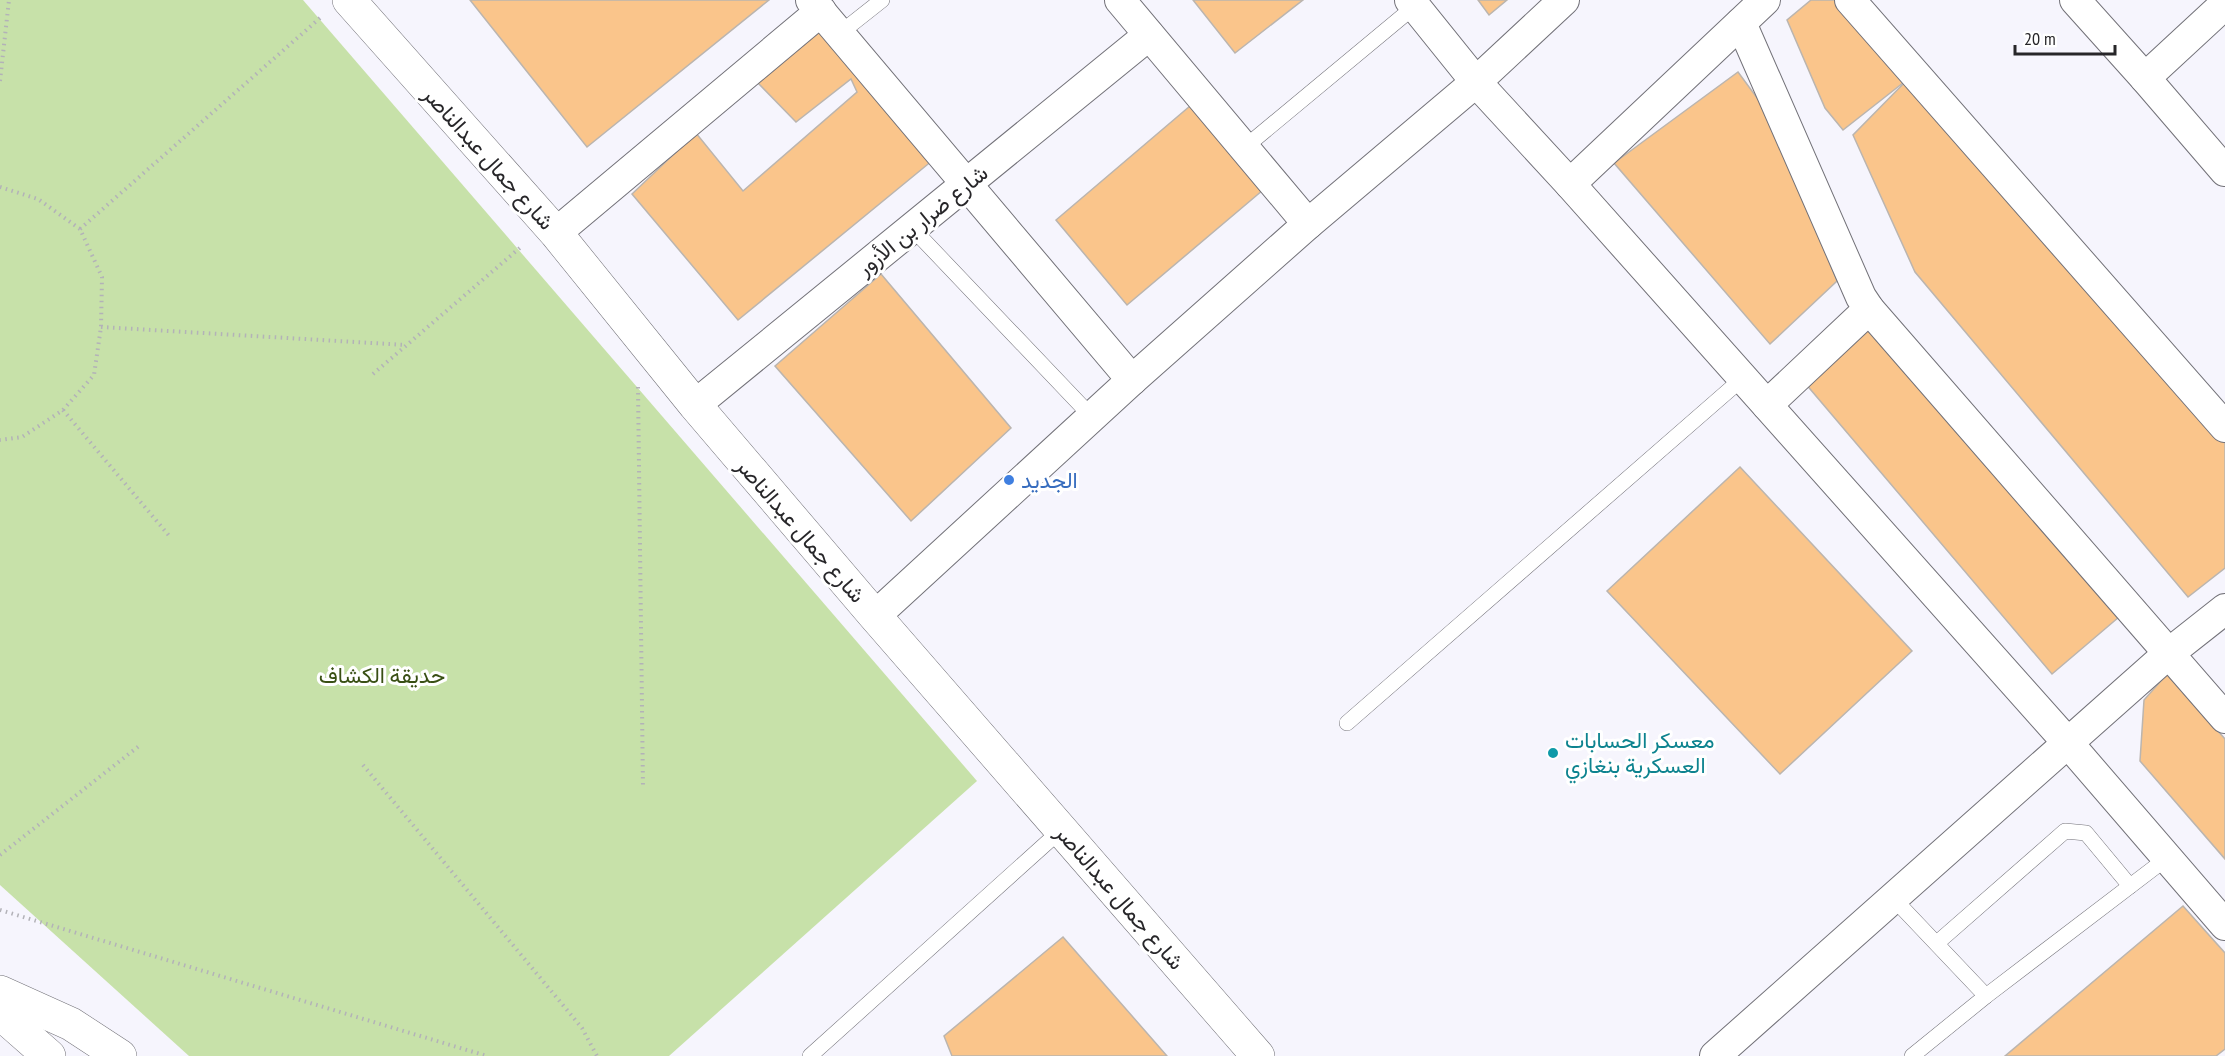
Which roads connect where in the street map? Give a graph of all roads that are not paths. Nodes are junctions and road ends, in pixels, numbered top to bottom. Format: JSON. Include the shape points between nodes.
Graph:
{"nodes":[{"id":1,"x":882,"y":0,"type":"edge"},
{"id":2,"x":1120,"y":0,"type":"edge"},
{"id":3,"x":1564,"y":0,"type":"edge"},
{"id":4,"x":1765,"y":0,"type":"edge"},
{"id":5,"x":1850,"y":0,"type":"edge"},
{"id":6,"x":2075,"y":0,"type":"edge"},
{"id":7,"x":1413,"y":3,"type":"edge"},
{"id":8,"x":2225,"y":4,"type":"edge"},
{"id":9,"x":816,"y":5,"type":"edge"},
{"id":10,"x":336,"y":8,"type":"edge"},
{"id":11,"x":1741,"y":23,"type":"junction"},
{"id":12,"x":839,"y":34,"type":"junction"},
{"id":13,"x":1149,"y":35,"type":"junction"},
{"id":14,"x":2145,"y":78,"type":"junction"},
{"id":15,"x":1476,"y":82,"type":"junction"},
{"id":16,"x":1244,"y":148,"type":"junction"},
{"id":17,"x":2225,"y":171,"type":"edge"},
{"id":18,"x":966,"y":184,"type":"junction"},
{"id":19,"x":1570,"y":184,"type":"junction"},
{"id":20,"x":1308,"y":224,"type":"junction"},
{"id":21,"x":912,"y":228,"type":"junction"},
{"id":22,"x":552,"y":229,"type":"junction"},
{"id":23,"x":1869,"y":309,"type":"junction"},
{"id":24,"x":1743,"y":378,"type":"junction"},
{"id":25,"x":1132,"y":380,"type":"junction"},
{"id":26,"x":695,"y":405,"type":"junction"},
{"id":27,"x":1767,"y":405,"type":"junction"},
{"id":28,"x":1092,"y":417,"type":"junction"},
{"id":29,"x":2225,"y":427,"type":"edge"},
{"id":30,"x":2225,"y":609,"type":"edge"},
{"id":31,"x":875,"y":616,"type":"junction"},
{"id":32,"x":2168,"y":654,"type":"junction"},
{"id":33,"x":2225,"y":718,"type":"edge"},
{"id":34,"x":1347,"y":723,"type":"dead end"},
{"id":35,"x":2068,"y":743,"type":"junction"},
{"id":36,"x":1061,"y":830,"type":"junction"},
{"id":37,"x":2167,"y":858,"type":"junction"},
{"id":38,"x":2130,"y":886,"type":"junction"},
{"id":39,"x":1893,"y":898,"type":"junction"},
{"id":40,"x":2225,"y":925,"type":"edge"},
{"id":41,"x":1937,"y":943,"type":"junction"},
{"id":42,"x":0,"y":992,"type":"edge"},
{"id":43,"x":1986,"y":996,"type":"junction"},
{"id":44,"x":0,"y":1013,"type":"edge"},
{"id":45,"x":49,"y":1056,"type":"edge"},
{"id":46,"x":120,"y":1056,"type":"edge"},
{"id":47,"x":810,"y":1056,"type":"edge"},
{"id":48,"x":1258,"y":1056,"type":"edge"},
{"id":49,"x":1714,"y":1056,"type":"edge"},
{"id":50,"x":1912,"y":1056,"type":"edge"}],
"edges":[{"from":1,"to":12,"type":"lane"},
{"from":2,"to":13,"type":"street"},
{"from":3,"to":15,"type":"street"},
{"from":4,"to":11,"type":"street"},
{"from":5,"to":29,"type":"street"},
{"from":6,"to":14,"type":"street"},
{"from":7,"to":15,"type":"street"},
{"from":7,"to":16,"type":"lane"},
{"from":8,"to":14,"type":"street"},
{"from":9,"to":12,"type":"street"},
{"from":9,"to":22,"type":"street"},
{"from":10,"to":22,"type":"main road","name":"شارع جمال عبدالناصر"},
{"from":11,"to":19,"type":"street"},
{"from":11,"to":23,"type":"street"},
{"from":12,"to":18,"type":"street"},
{"from":13,"to":16,"type":"street"},
{"from":13,"to":18,"type":"street","name":"شارع ضرار بن الأزور"},
{"from":14,"to":17,"type":"street"},
{"from":15,"to":19,"type":"street"},
{"from":15,"to":20,"type":"street"},
{"from":16,"to":20,"type":"street"},
{"from":18,"to":21,"type":"street","name":"شارع ضرار بن الأزور"},
{"from":18,"to":25,"type":"street"},
{"from":19,"to":24,"type":"street"},
{"from":20,"to":25,"type":"street"},
{"from":21,"to":26,"type":"street","name":"شارع ضرار بن الأزور"},
{"from":21,"to":28,"type":"lane"},
{"from":22,"to":26,"type":"main road","name":"شارع جمال عبدالناصر"},
{"from":23,"to":27,"type":"street"},
{"from":23,"to":32,"type":"street"},
{"from":24,"to":27,"type":"street"},
{"from":24,"to":34,"type":"lane"},
{"from":25,"to":28,"type":"street"},
{"from":26,"to":31,"type":"main road","name":"شارع جمال عبدالناصر"},
{"from":27,"to":35,"type":"street"},
{"from":28,"to":31,"type":"street"},
{"from":30,"to":32,"type":"street"},
{"from":31,"to":36,"type":"main road","name":"شارع جمال عبدالناصر"},
{"from":32,"to":33,"type":"street"},
{"from":32,"to":35,"type":"street"},
{"from":35,"to":37,"type":"street"},
{"from":35,"to":39,"type":"street"},
{"from":36,"to":47,"type":"lane"},
{"from":36,"to":48,"type":"main road","name":"شارع جمال عبدالناصر"},
{"from":37,"to":38,"type":"lane"},
{"from":37,"to":40,"type":"street"},
{"from":38,"to":41,"type":"lane","via":[[2086,833],[2065,831]]},
{"from":38,"to":43,"type":"lane"},
{"from":39,"to":41,"type":"lane"},
{"from":39,"to":49,"type":"street"},
{"from":41,"to":43,"type":"lane"},
{"from":42,"to":46,"type":"main road","via":[[71,1024]]},
{"from":43,"to":50,"type":"lane"},
{"from":44,"to":45,"type":"main road"}]}
